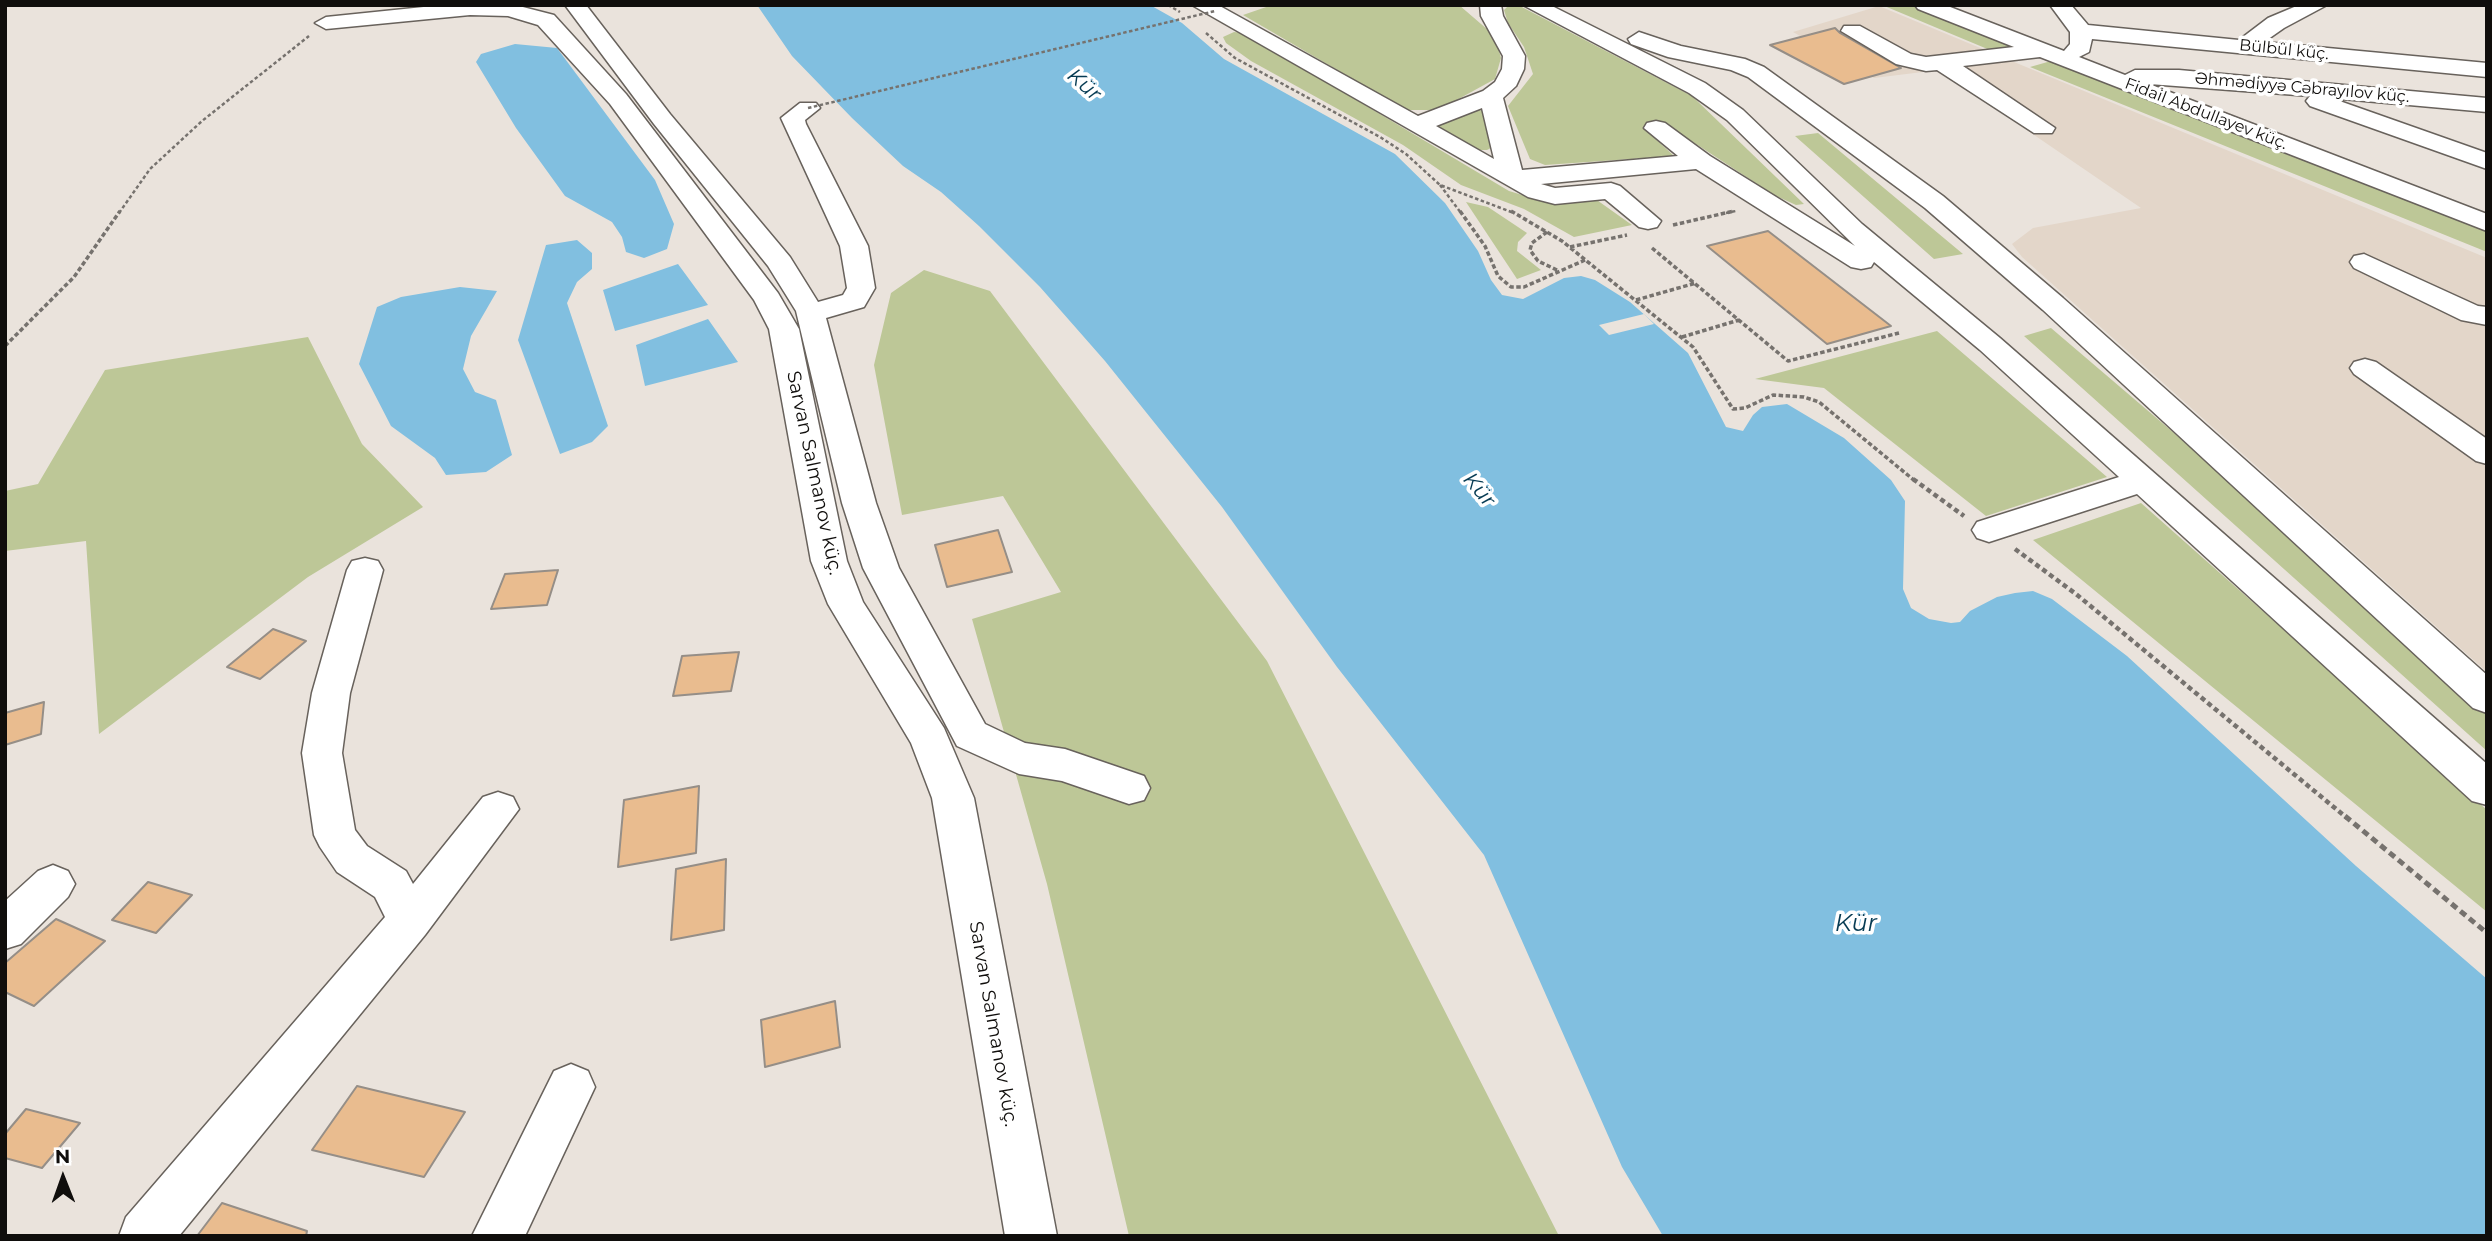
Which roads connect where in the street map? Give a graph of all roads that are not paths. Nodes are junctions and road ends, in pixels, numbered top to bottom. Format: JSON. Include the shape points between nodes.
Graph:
{"nodes":[{"id":1,"x":575,"y":5,"type":"edge"},
{"id":2,"x":1243,"y":5,"type":"edge"},
{"id":3,"x":1490,"y":5,"type":"edge"},
{"id":4,"x":1533,"y":5,"type":"edge"},
{"id":5,"x":1565,"y":5,"type":"edge"},
{"id":6,"x":1925,"y":5,"type":"edge"},
{"id":7,"x":2060,"y":5,"type":"edge"},
{"id":8,"x":2317,"y":5,"type":"edge"},
{"id":9,"x":1202,"y":11,"type":"edge"},
{"id":10,"x":326,"y":23,"type":"road end"},
{"id":11,"x":1852,"y":31,"type":"dead end"},
{"id":12,"x":2081,"y":31,"type":"junction"},
{"id":13,"x":2244,"y":46,"type":"junction"},
{"id":14,"x":2052,"y":55,"type":"junction"},
{"id":15,"x":1942,"y":63,"type":"junction"},
{"id":16,"x":2487,"y":71,"type":"edge"},
{"id":17,"x":2116,"y":79,"type":"junction"},
{"id":18,"x":2289,"y":87,"type":"junction"},
{"id":19,"x":1491,"y":96,"type":"junction"},
{"id":20,"x":2487,"y":105,"type":"edge"},
{"id":21,"x":808,"y":108,"type":"road end"},
{"id":22,"x":1417,"y":125,"type":"junction"},
{"id":23,"x":1656,"y":128,"type":"dead end"},
{"id":24,"x":2043,"y":128,"type":"dead end"},
{"id":25,"x":1702,"y":161,"type":"junction"},
{"id":26,"x":2487,"y":162,"type":"edge"},
{"id":27,"x":1512,"y":179,"type":"junction"},
{"id":28,"x":1648,"y":221,"type":"dead end"},
{"id":29,"x":2487,"y":223,"type":"edge"},
{"id":30,"x":2364,"y":262,"type":"dead end"},
{"id":31,"x":1924,"y":289,"type":"junction"},
{"id":32,"x":810,"y":311,"type":"junction"},
{"id":33,"x":2487,"y":316,"type":"edge"},
{"id":34,"x":2365,"y":368,"type":"dead end"},
{"id":35,"x":2487,"y":454,"type":"edge"},
{"id":36,"x":2140,"y":482,"type":"junction"},
{"id":37,"x":1989,"y":530,"type":"road end"},
{"id":38,"x":365,"y":570,"type":"dead end"},
{"id":39,"x":2487,"y":698,"type":"edge"},
{"id":40,"x":1129,"y":788,"type":"dead end"},
{"id":41,"x":2487,"y":789,"type":"edge"},
{"id":42,"x":498,"y":809,"type":"dead end"},
{"id":43,"x":53,"y":884,"type":"dead end"},
{"id":44,"x":409,"y":921,"type":"junction"},
{"id":45,"x":5,"y":930,"type":"edge"},
{"id":46,"x":571,"y":1087,"type":"dead end"},
{"id":47,"x":145,"y":1236,"type":"edge"},
{"id":48,"x":498,"y":1236,"type":"edge"},
{"id":49,"x":1031,"y":1236,"type":"edge"}],
"edges":[{"from":1,"to":32,"type":"street","via":[[780,263]]},
{"from":2,"to":9,"type":"street"},
{"from":3,"to":19,"type":"street","via":[[1514,56],[1504,86]]},
{"from":4,"to":31,"type":"street","via":[[1712,97],[1765,142],[1853,230]]},
{"from":5,"to":39,"type":"street","via":[[1651,44],[1756,72],[1864,148],[2053,304]]},
{"from":6,"to":14,"type":"street","name":"Fidail Abdullayev küç."},
{"from":7,"to":12,"type":"street"},
{"from":8,"to":13,"type":"street","via":[[2276,23]]},
{"from":9,"to":22,"type":"street"},
{"from":10,"to":49,"type":"street","name":"Sarvan Salmanov küç.","via":[[470,9],[509,10],[546,20],[618,99],[768,299],[784,329],[829,561],[846,604],[930,739],[953,798]]},
{"from":11,"to":15,"type":"street","via":[[1912,62]]},
{"from":12,"to":13,"type":"street","name":"Bülbül küç."},
{"from":12,"to":14,"type":"street","via":[[2081,47]]},
{"from":13,"to":16,"type":"street","name":"Bülbül küç."},
{"from":14,"to":15,"type":"street"},
{"from":14,"to":17,"type":"street","name":"Fidail Abdullayev küç."},
{"from":15,"to":24,"type":"street"},
{"from":17,"to":18,"type":"street","name":"Əhmədiyyə Cəbrayılov küç.","via":[[2179,77]]},
{"from":17,"to":29,"type":"street","name":"Fidail Abdullayev küç."},
{"from":18,"to":20,"type":"street","name":"Əhmədiyyə Cəbrayılov küç."},
{"from":18,"to":26,"type":"street","via":[[2352,116]]},
{"from":19,"to":22,"type":"street"},
{"from":19,"to":27,"type":"street"},
{"from":21,"to":32,"type":"street","via":[[793,118],[794,124],[854,246],[861,288],[854,301],[835,309]]},
{"from":22,"to":27,"type":"street"},
{"from":23,"to":25,"type":"street"},
{"from":25,"to":27,"type":"street"},
{"from":25,"to":31,"type":"street","via":[[1890,280],[1904,288]]},
{"from":27,"to":28,"type":"street","via":[[1555,196],[1611,191]]},
{"from":30,"to":33,"type":"street","via":[[2471,314]]},
{"from":31,"to":36,"type":"street"},
{"from":32,"to":40,"type":"street","via":[[859,503],[881,568],[971,735],[1018,758],[1066,765]]},
{"from":34,"to":35,"type":"street"},
{"from":36,"to":37,"type":"street"},
{"from":36,"to":41,"type":"street"},
{"from":38,"to":44,"type":"street","via":[[331,693],[321,753],[335,835],[352,859],[391,884]]},
{"from":42,"to":44,"type":"street"},
{"from":43,"to":45,"type":"street"},
{"from":44,"to":47,"type":"street"},
{"from":46,"to":48,"type":"street"}]}
